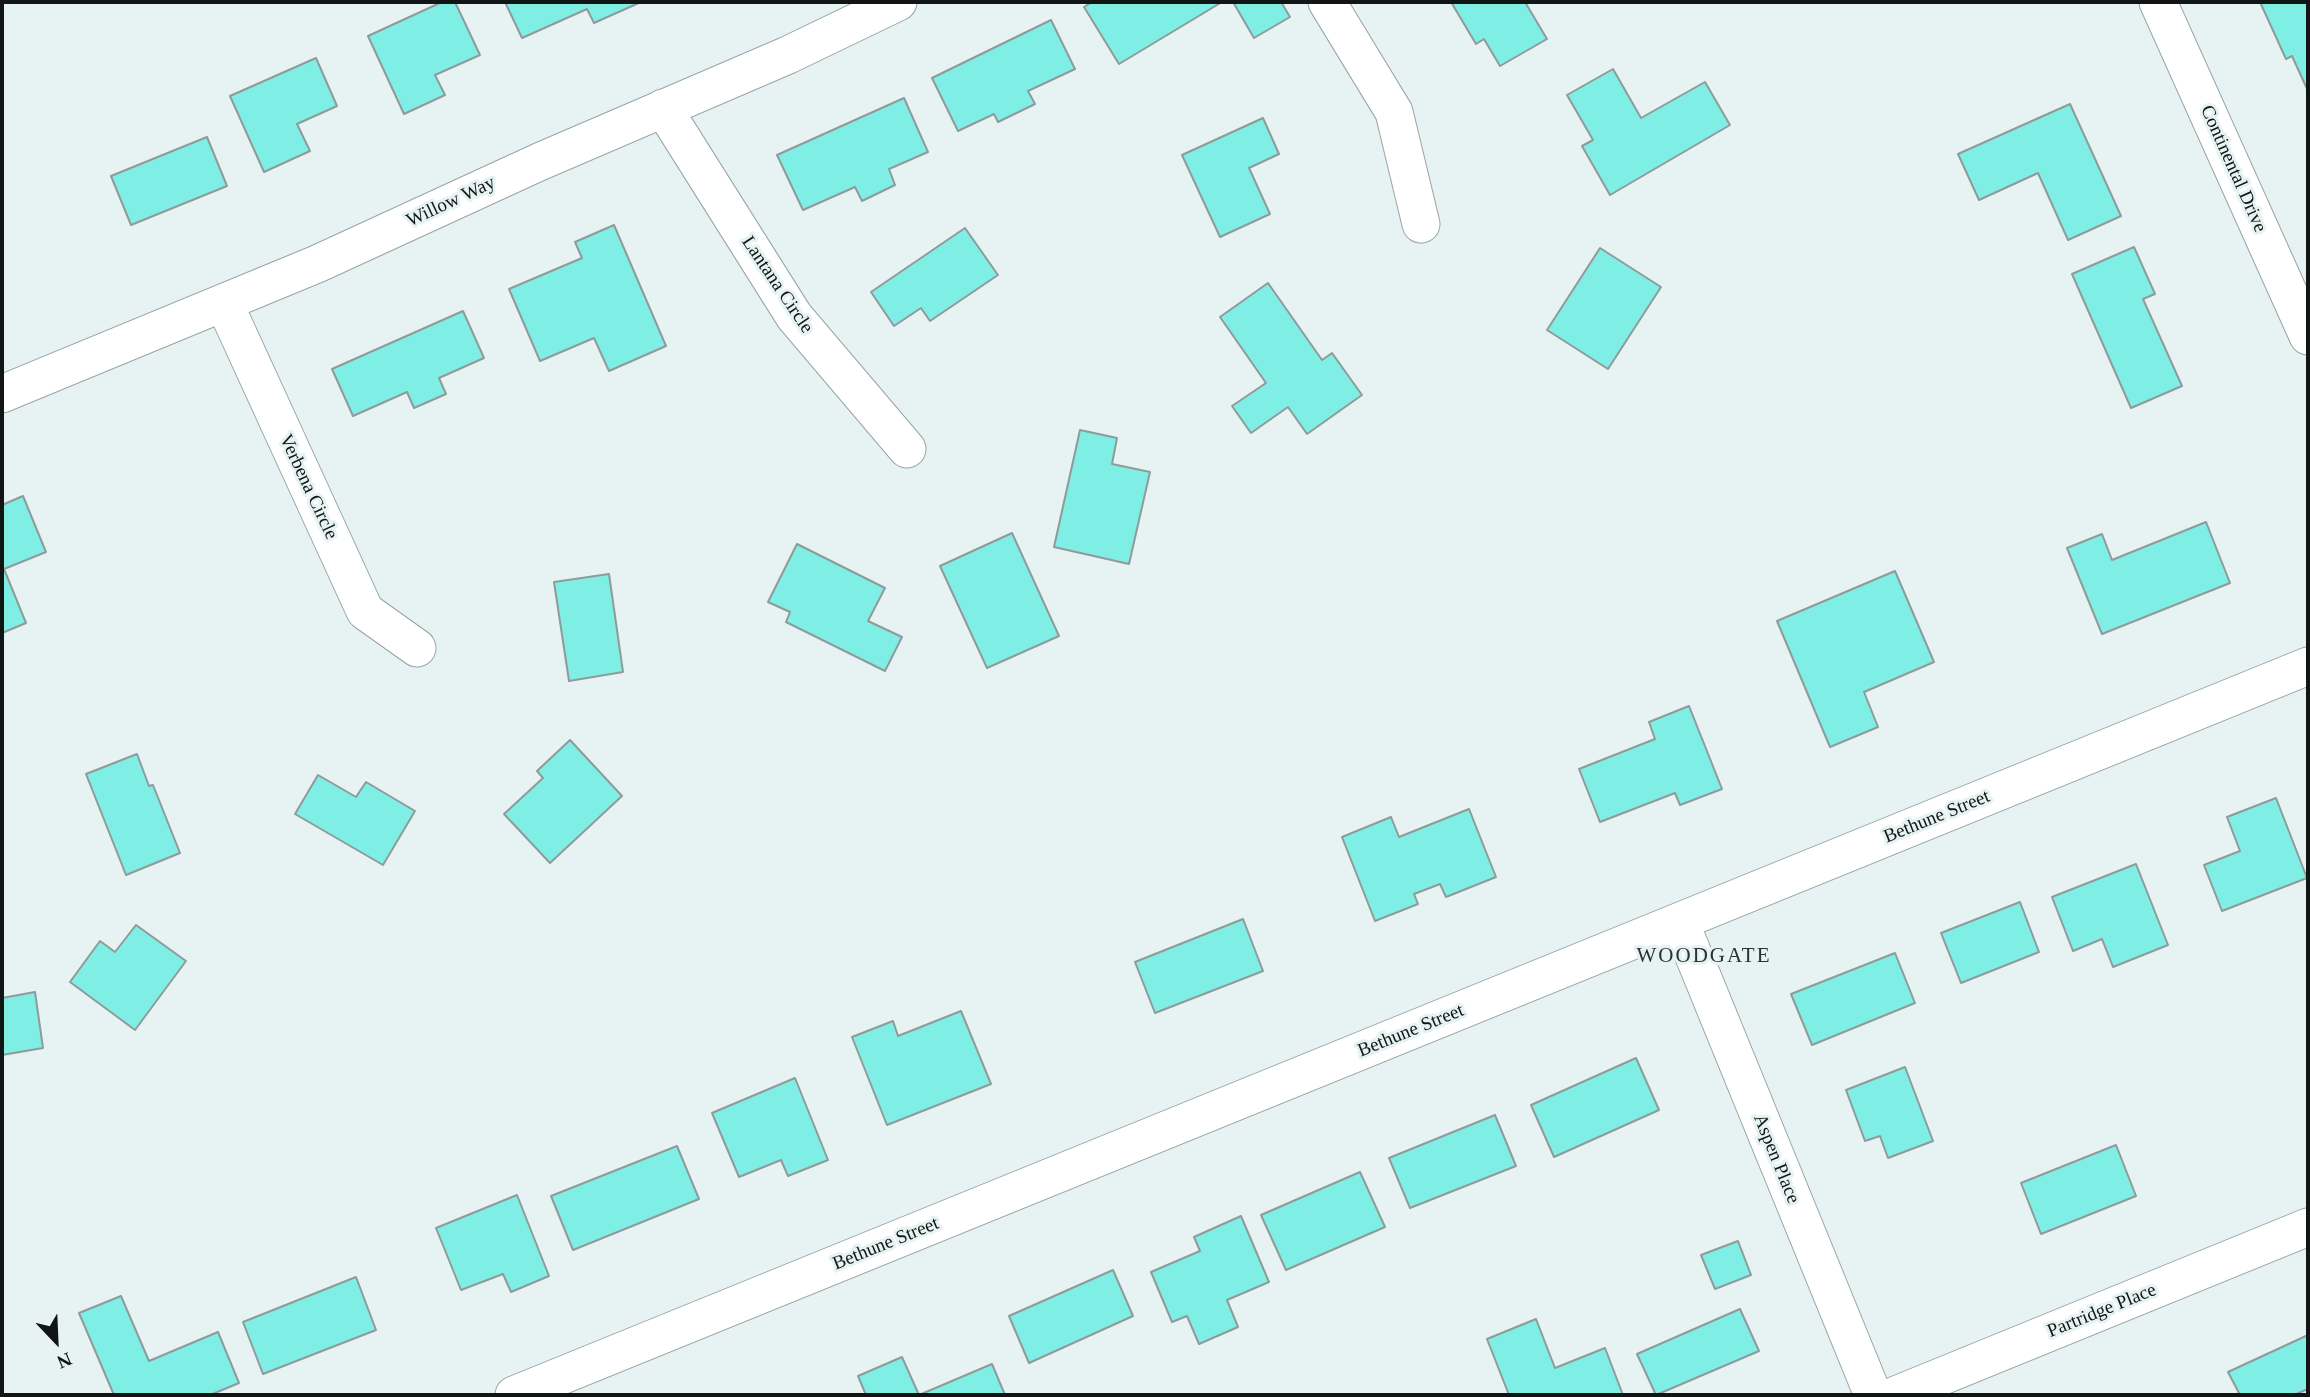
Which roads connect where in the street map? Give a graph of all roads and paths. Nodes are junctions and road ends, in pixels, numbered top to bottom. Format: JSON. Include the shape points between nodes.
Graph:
{"nodes":[{"id":1,"x":898,"y":2,"type":"edge"},
{"id":2,"x":1326,"y":2,"type":"edge"},
{"id":3,"x":2158,"y":2,"type":"edge"},
{"id":4,"x":663,"y":108,"type":"junction"},
{"id":5,"x":1421,"y":224,"type":"dead end"},
{"id":6,"x":224,"y":303,"type":"junction"},
{"id":7,"x":2308,"y":336,"type":"edge"},
{"id":8,"x":2,"y":394,"type":"edge"},
{"id":9,"x":907,"y":449,"type":"dead end"},
{"id":10,"x":418,"y":648,"type":"dead end"},
{"id":11,"x":2308,"y":666,"type":"edge"},
{"id":12,"x":1680,"y":922,"type":"junction"},
{"id":13,"x":2308,"y":1227,"type":"edge"},
{"id":14,"x":514,"y":1395,"type":"edge"},
{"id":15,"x":1873,"y":1395,"type":"edge"},
{"id":16,"x":1896,"y":1395,"type":"edge"}],
"edges":[{"from":1,"to":4,"type":"street","name":"Willow Way"},
{"from":2,"to":5,"type":"street","via":[[1394,112]]},
{"from":3,"to":7,"type":"street","name":"Continental Drive"},
{"from":4,"to":6,"type":"street","name":"Willow Way"},
{"from":4,"to":9,"type":"street","name":"Lantana Circle","via":[[794,316]]},
{"from":6,"to":8,"type":"street","name":"Willow Way"},
{"from":6,"to":10,"type":"street","name":"Verbena Circle","via":[[365,611]]},
{"from":11,"to":12,"type":"street","name":"Bethune Street"},
{"from":12,"to":14,"type":"street","name":"Bethune Street"},
{"from":12,"to":15,"type":"street","name":"Aspen Place"},
{"from":13,"to":16,"type":"street","name":"Partridge Place"}]}
